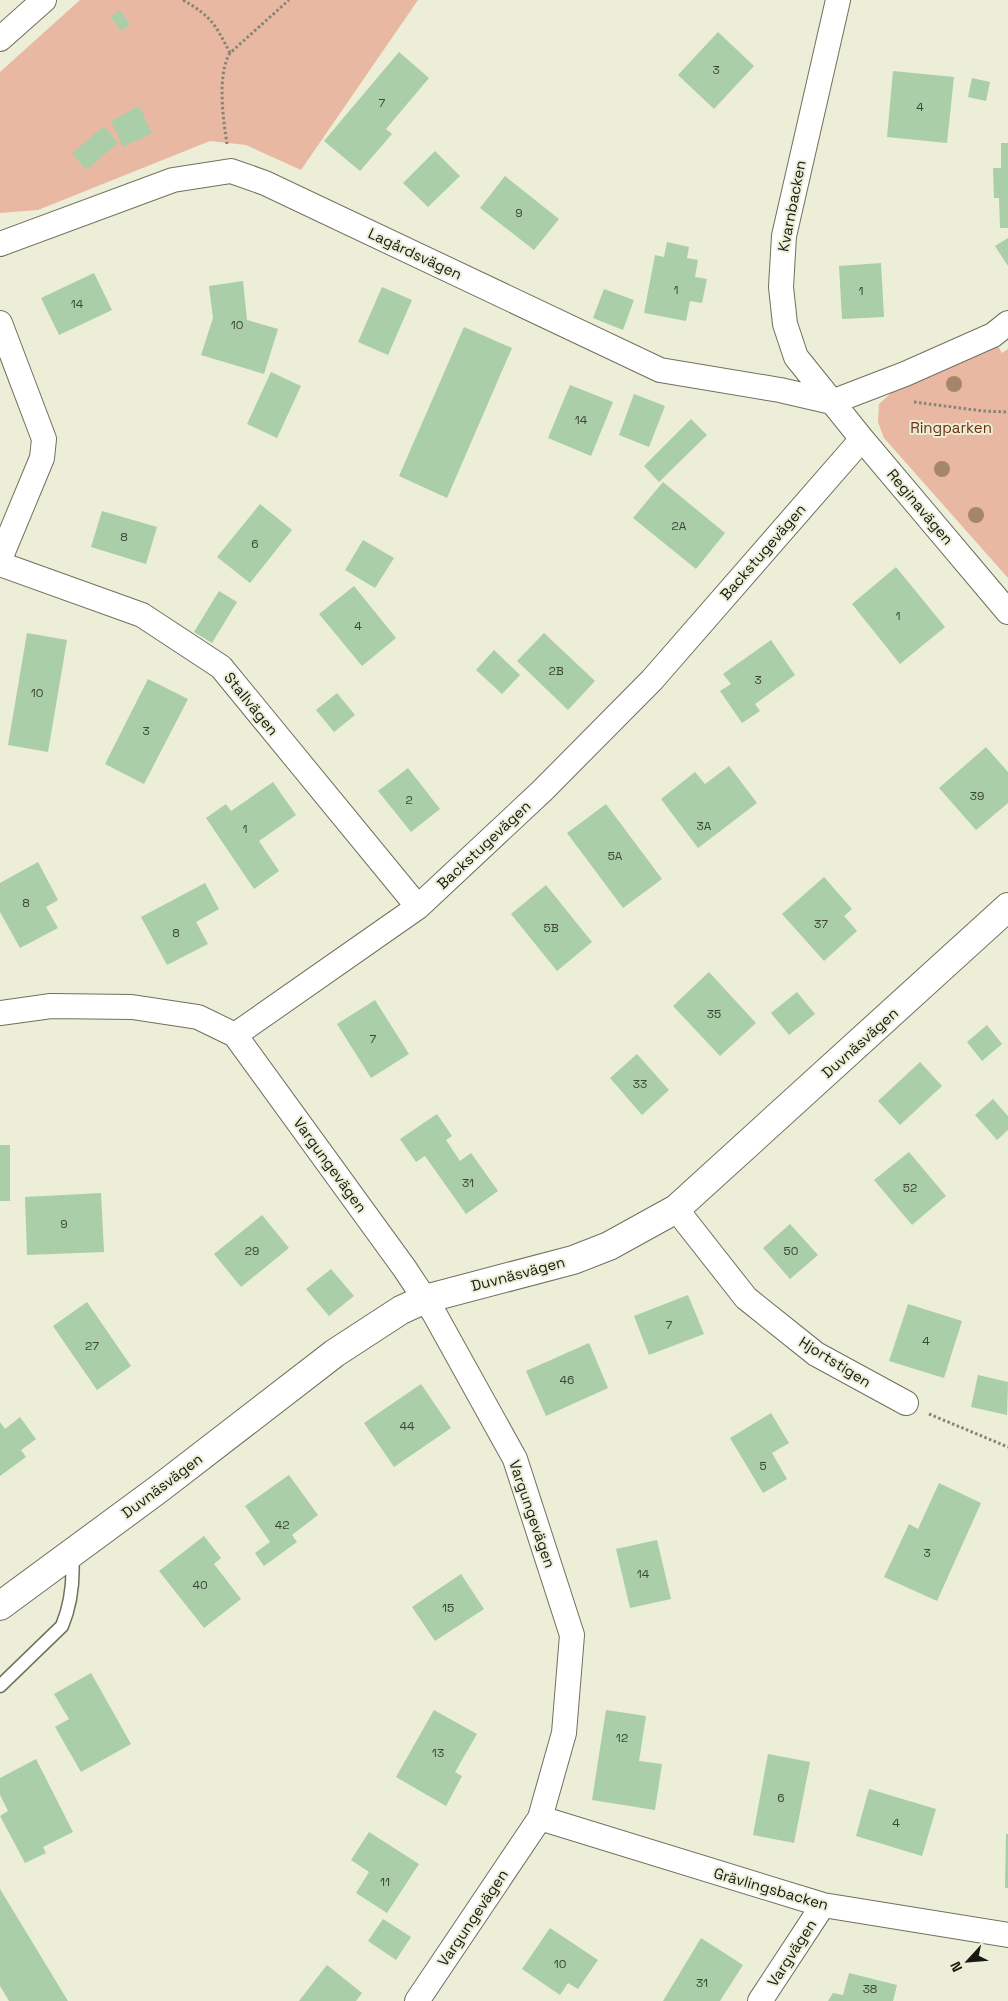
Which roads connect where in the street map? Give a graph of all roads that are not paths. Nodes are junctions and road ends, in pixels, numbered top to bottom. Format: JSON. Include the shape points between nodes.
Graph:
{"nodes":[{"id":1,"x":44,"y":0,"type":"edge"},
{"id":2,"x":838,"y":0,"type":"edge"},
{"id":3,"x":0,"y":39,"type":"edge"},
{"id":4,"x":0,"y":244,"type":"edge"},
{"id":5,"x":0,"y":323,"type":"edge"},
{"id":6,"x":1008,"y":323,"type":"edge"},
{"id":7,"x":832,"y":402,"type":"junction"},
{"id":8,"x":862,"y":439,"type":"junction"},
{"id":9,"x":0,"y":559,"type":"edge"},
{"id":10,"x":0,"y":564,"type":"edge"},
{"id":11,"x":1008,"y":612,"type":"edge"},
{"id":12,"x":1008,"y":906,"type":"edge"},
{"id":13,"x":418,"y":907,"type":"junction"},
{"id":14,"x":0,"y":1014,"type":"edge"},
{"id":15,"x":235,"y":1035,"type":"junction"},
{"id":16,"x":676,"y":1209,"type":"junction"},
{"id":17,"x":425,"y":1299,"type":"junction"},
{"id":18,"x":906,"y":1404,"type":"road end"},
{"id":19,"x":72,"y":1552,"type":"junction"},
{"id":20,"x":0,"y":1606,"type":"edge"},
{"id":21,"x":0,"y":1686,"type":"edge"},
{"id":22,"x":540,"y":1818,"type":"junction"},
{"id":23,"x":823,"y":1905,"type":"junction"},
{"id":24,"x":1008,"y":1935,"type":"edge"},
{"id":25,"x":417,"y":2001,"type":"edge"},
{"id":26,"x":760,"y":2001,"type":"edge"}],
"edges":[{"from":1,"to":3,"type":"street"},
{"from":2,"to":7,"type":"street","name":"Kvarnbacken","via":[[784,236],[781,286],[785,324],[796,357]]},
{"from":4,"to":7,"type":"street","name":"Lagårdsvägen","via":[[174,180],[231,172],[265,183],[660,370]]},
{"from":5,"to":9,"type":"street","via":[[44,439],[42,458]]},
{"from":6,"to":7,"type":"street","via":[[993,335]]},
{"from":7,"to":8,"type":"street","name":"Reginavägen"},
{"from":8,"to":11,"type":"street","name":"Reginavägen"},
{"from":8,"to":13,"type":"street","name":"Backstugevägen","via":[[652,680],[542,791]]},
{"from":10,"to":13,"type":"street","name":"Stallvägen","via":[[142,615],[221,667]]},
{"from":12,"to":16,"type":"street","name":"Duvnäsvägen"},
{"from":13,"to":15,"type":"street","name":"Backstugevägen"},
{"from":14,"to":15,"type":"street","via":[[51,1006],[132,1007],[198,1017]]},
{"from":15,"to":17,"type":"street","name":"Vargungevägen"},
{"from":16,"to":17,"type":"street","name":"Duvnäsvägen","via":[[609,1246],[573,1260]]},
{"from":16,"to":18,"type":"street","name":"Hjortstigen","via":[[746,1298],[816,1354]]},
{"from":17,"to":19,"type":"street","name":"Duvnäsvägen","via":[[402,1310],[335,1354]]},
{"from":17,"to":22,"type":"street","name":"Vargungevägen","via":[[515,1459],[572,1635],[564,1733]]},
{"from":19,"to":20,"type":"street","name":"Duvnäsvägen"},
{"from":19,"to":21,"type":"lane","via":[[73,1586],[62,1626]]},
{"from":22,"to":23,"type":"street","name":"Grävlingsbacken"},
{"from":22,"to":25,"type":"street","name":"Vargungevägen"},
{"from":23,"to":24,"type":"street","name":"Grävlingsbacken"},
{"from":23,"to":26,"type":"street","name":"Vargvägen"}]}
